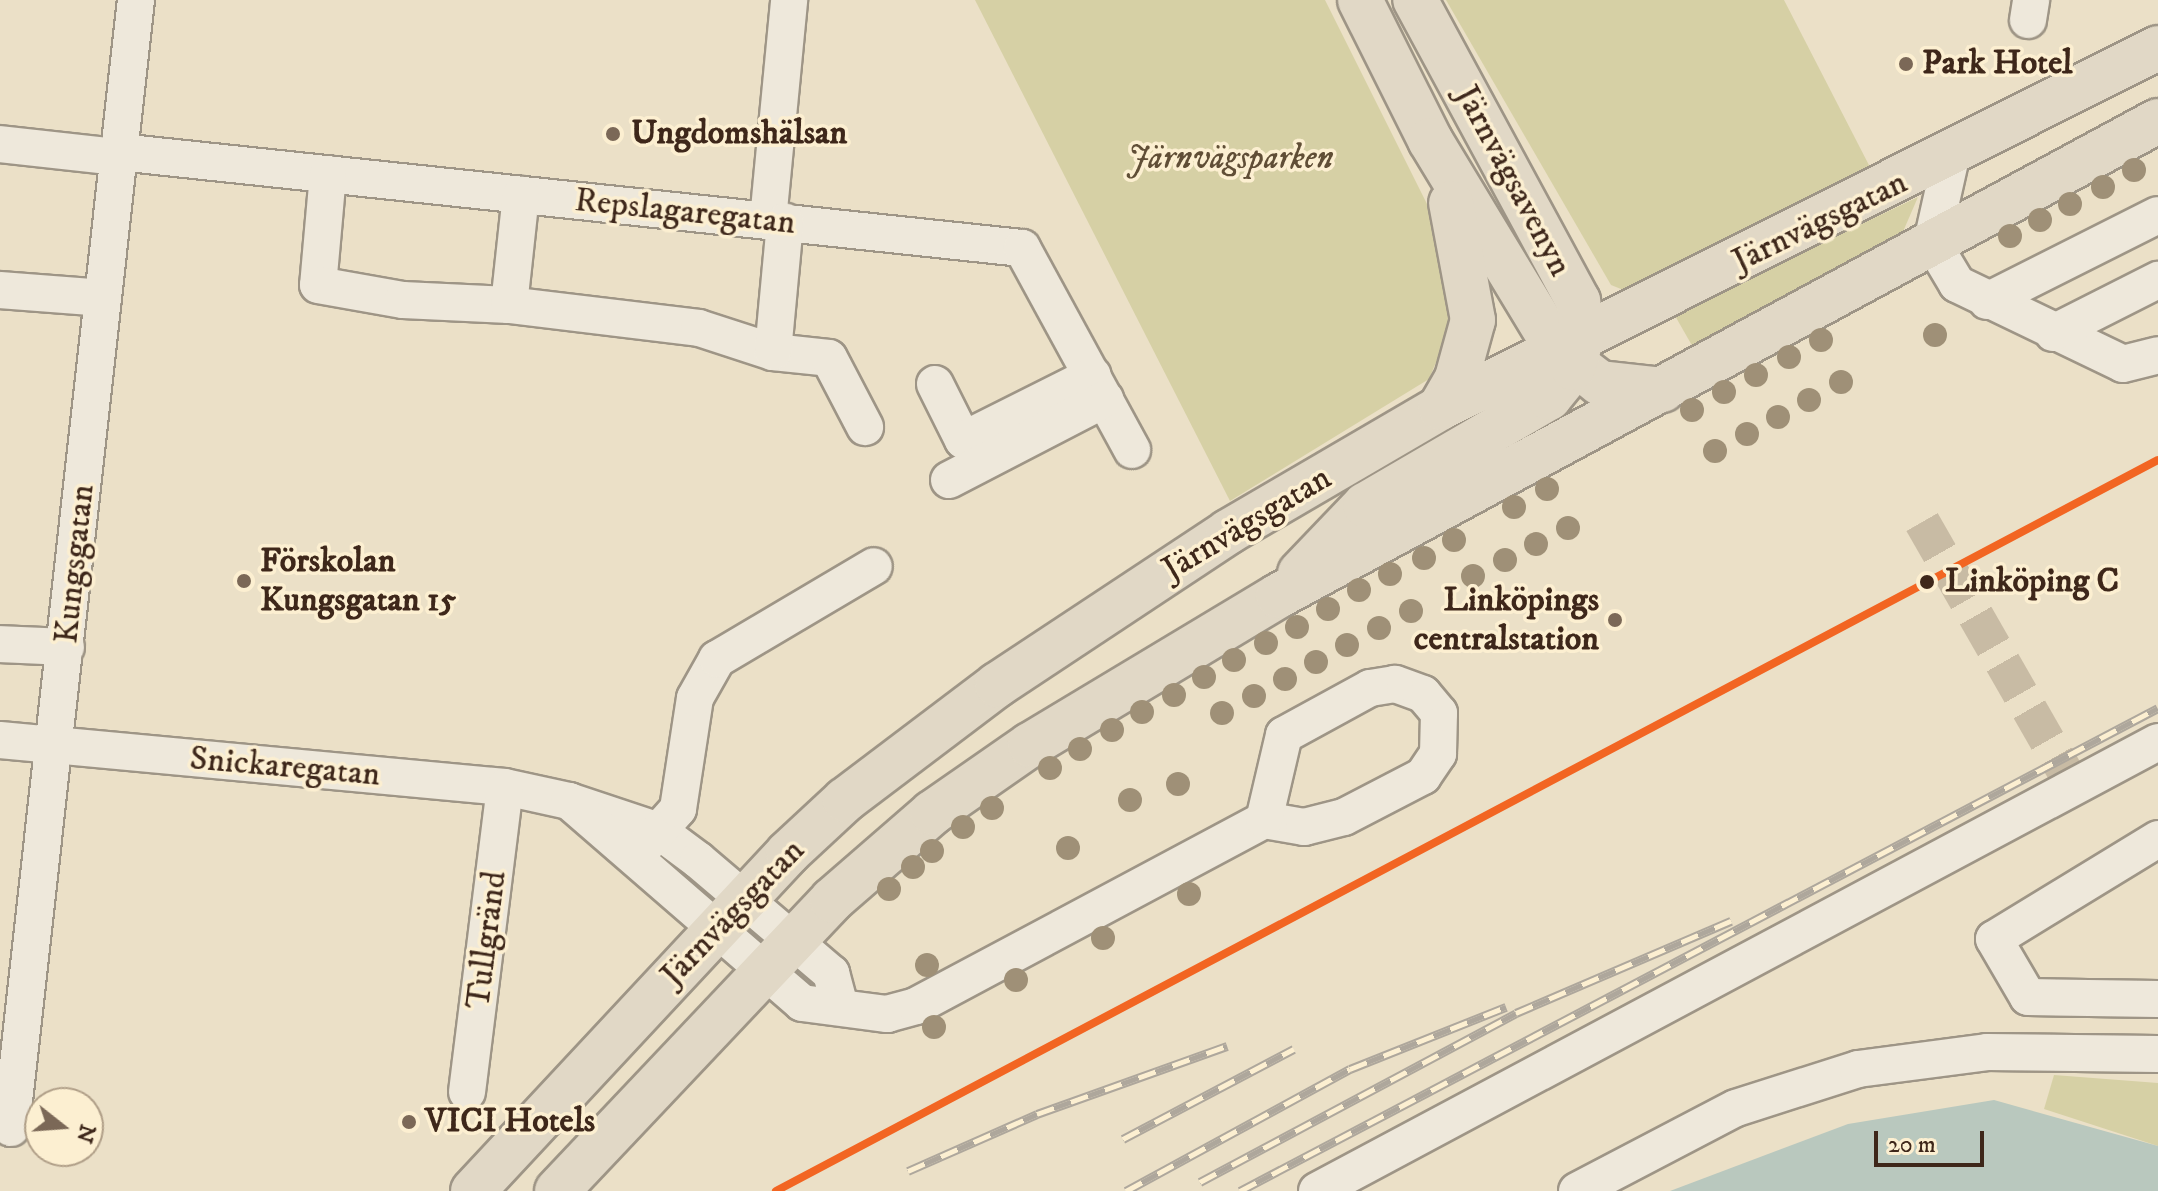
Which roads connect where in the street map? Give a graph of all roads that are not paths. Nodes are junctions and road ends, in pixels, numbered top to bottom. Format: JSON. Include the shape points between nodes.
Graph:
{"nodes":[{"id":1,"x":136,"y":0,"type":"edge"},
{"id":2,"x":789,"y":0,"type":"edge"},
{"id":3,"x":1360,"y":0,"type":"edge"},
{"id":4,"x":1415,"y":0,"type":"edge"},
{"id":5,"x":2158,"y":48,"type":"edge"},
{"id":6,"x":2158,"y":121,"type":"edge"},
{"id":7,"x":1430,"y":140,"type":"junction"},
{"id":8,"x":0,"y":144,"type":"edge"},
{"id":9,"x":118,"y":154,"type":"junction"},
{"id":10,"x":1951,"y":157,"type":"junction"},
{"id":11,"x":328,"y":174,"type":"junction"},
{"id":12,"x":521,"y":195,"type":"junction"},
{"id":13,"x":2158,"y":215,"type":"edge"},
{"id":14,"x":776,"y":221,"type":"junction"},
{"id":15,"x":1932,"y":242,"type":"junction"},
{"id":16,"x":2158,"y":280,"type":"edge"},
{"id":17,"x":0,"y":290,"type":"edge"},
{"id":18,"x":103,"y":298,"type":"junction"},
{"id":19,"x":1987,"y":301,"type":"junction"},
{"id":20,"x":509,"y":305,"type":"junction"},
{"id":21,"x":2053,"y":333,"type":"junction"},
{"id":22,"x":1571,"y":351,"type":"junction"},
{"id":23,"x":773,"y":352,"type":"junction"},
{"id":24,"x":2158,"y":355,"type":"edge"},
{"id":25,"x":935,"y":384,"type":"dead end"},
{"id":26,"x":1099,"y":387,"type":"junction"},
{"id":27,"x":1663,"y":390,"type":"junction"},
{"id":28,"x":1440,"y":408,"type":"junction"},
{"id":29,"x":865,"y":427,"type":"dead end"},
{"id":30,"x":1132,"y":450,"type":"dead end"},
{"id":31,"x":949,"y":480,"type":"dead end"},
{"id":32,"x":874,"y":566,"type":"dead end"},
{"id":33,"x":1278,"y":596,"type":"junction"},
{"id":34,"x":0,"y":644,"type":"edge"},
{"id":35,"x":66,"y":647,"type":"junction"},
{"id":36,"x":0,"y":740,"type":"edge"},
{"id":37,"x":2158,"y":742,"type":"edge"},
{"id":38,"x":55,"y":746,"type":"junction"},
{"id":39,"x":505,"y":787,"type":"junction"},
{"id":40,"x":569,"y":801,"type":"junction"},
{"id":41,"x":1264,"y":820,"type":"junction"},
{"id":42,"x":659,"y":831,"type":"junction"},
{"id":43,"x":2158,"y":839,"type":"edge"},
{"id":44,"x":633,"y":860,"type":"junction"},
{"id":45,"x":730,"y":914,"type":"junction"},
{"id":46,"x":794,"y":939,"type":"junction"},
{"id":47,"x":764,"y":971,"type":"junction"},
{"id":48,"x":2158,"y":999,"type":"edge"},
{"id":49,"x":839,"y":1002,"type":"junction"},
{"id":50,"x":2158,"y":1054,"type":"edge"},
{"id":51,"x":467,"y":1092,"type":"dead end"},
{"id":52,"x":11,"y":1128,"type":"dead end"},
{"id":53,"x":473,"y":1191,"type":"edge"},
{"id":54,"x":557,"y":1191,"type":"edge"},
{"id":55,"x":1317,"y":1191,"type":"edge"},
{"id":56,"x":1577,"y":1191,"type":"edge"}],
"edges":[{"from":1,"to":9,"type":"street","name":"Kungsgatan"},
{"from":2,"to":14,"type":"street"},
{"from":3,"to":7,"type":"main road","name":"Järnvägsavenyn"},
{"from":4,"to":22,"type":"main road","name":"Järnvägsavenyn","via":[[1578,301]]},
{"from":5,"to":10,"type":"main road","name":"Järnvägsgatan"},
{"from":6,"to":15,"type":"main road","name":"Järnvägsgatan"},
{"from":7,"to":22,"type":"main road","name":"Järnvägsavenyn"},
{"from":7,"to":28,"type":"main road","name":"Järnvägsavenyn","via":[[1462,241],[1473,320],[1457,378]]},
{"from":8,"to":9,"type":"street","name":"Repslagaregatan"},
{"from":9,"to":11,"type":"street","name":"Repslagaregatan"},
{"from":9,"to":18,"type":"street","name":"Kungsgatan"},
{"from":10,"to":15,"type":"street"},
{"from":10,"to":22,"type":"main road","name":"Järnvägsgatan"},
{"from":11,"to":12,"type":"street","name":"Repslagaregatan"},
{"from":11,"to":20,"type":"street","via":[[318,285],[403,300]]},
{"from":12,"to":14,"type":"street","name":"Repslagaregatan"},
{"from":12,"to":20,"type":"street"},
{"from":13,"to":19,"type":"street"},
{"from":14,"to":23,"type":"street"},
{"from":14,"to":26,"type":"street","name":"Repslagaregatan","via":[[1022,248]]},
{"from":15,"to":19,"type":"street","via":[[1946,273]]},
{"from":15,"to":27,"type":"main road","name":"Järnvägsgatan"},
{"from":16,"to":21,"type":"street"},
{"from":17,"to":18,"type":"street"},
{"from":18,"to":35,"type":"street","name":"Kungsgatan"},
{"from":19,"to":21,"type":"street"},
{"from":20,"to":23,"type":"street","via":[[699,328]]},
{"from":21,"to":24,"type":"street","via":[[2123,364]]},
{"from":22,"to":27,"type":"main road","via":[[1627,391]]},
{"from":22,"to":28,"type":"main road","name":"Järnvägsgatan"},
{"from":22,"to":33,"type":"main road","name":"Järnvägsgatan","via":[[1533,411],[1365,505]]},
{"from":23,"to":29,"type":"street","via":[[829,358]]},
{"from":25,"to":26,"type":"street","via":[[963,440]]},
{"from":26,"to":30,"type":"street","name":"Repslagaregatan"},
{"from":26,"to":31,"type":"street"},
{"from":27,"to":33,"type":"main road","name":"Järnvägsgatan"},
{"from":28,"to":45,"type":"main road","name":"Järnvägsgatan","via":[[1228,532],[997,685],[845,800]]},
{"from":32,"to":42,"type":"street","via":[[717,659],[695,698],[678,809]]},
{"from":33,"to":46,"type":"main road","name":"Järnvägsgatan","via":[[1109,692],[932,813]]},
{"from":34,"to":35,"type":"street"},
{"from":35,"to":38,"type":"street","name":"Kungsgatan"},
{"from":36,"to":38,"type":"street","name":"Snickaregatan"},
{"from":37,"to":55,"type":"street"},
{"from":38,"to":39,"type":"street","name":"Snickaregatan"},
{"from":38,"to":52,"type":"street","name":"Kungsgatan"},
{"from":39,"to":40,"type":"street","name":"Snickaregatan"},
{"from":39,"to":51,"type":"street","name":"Tullgränd"},
{"from":40,"to":42,"type":"street","name":"Snickaregatan"},
{"from":40,"to":44,"type":"street","name":"Snickaregatan"},
{"from":41,"to":41,"type":"street","via":[[1304,827],[1344,817],[1423,776],[1438,754],[1439,713],[1423,694],[1395,684],[1370,688],[1284,735]]},
{"from":41,"to":49,"type":"street","name":"Snickaregatan","via":[[916,1006],[870,1014]]},
{"from":42,"to":44,"type":"street"},
{"from":42,"to":45,"type":"street","name":"Snickaregatan"},
{"from":43,"to":48,"type":"street","via":[[1994,939],[2028,997]]},
{"from":44,"to":45,"type":"street","name":"Snickaregatan"},
{"from":45,"to":46,"type":"street","name":"Snickaregatan"},
{"from":45,"to":47,"type":"street","name":"Snickaregatan"},
{"from":45,"to":53,"type":"main road","name":"Järnvägsgatan"},
{"from":46,"to":47,"type":"main road","name":"Järnvägsgatan"},
{"from":46,"to":49,"type":"street","name":"Snickaregatan","via":[[831,973]]},
{"from":47,"to":49,"type":"street","name":"Snickaregatan","via":[[802,1003]]},
{"from":47,"to":54,"type":"main road","name":"Järnvägsgatan"},
{"from":50,"to":56,"type":"street","via":[[1987,1052],[1858,1069],[1736,1108]]}]}
